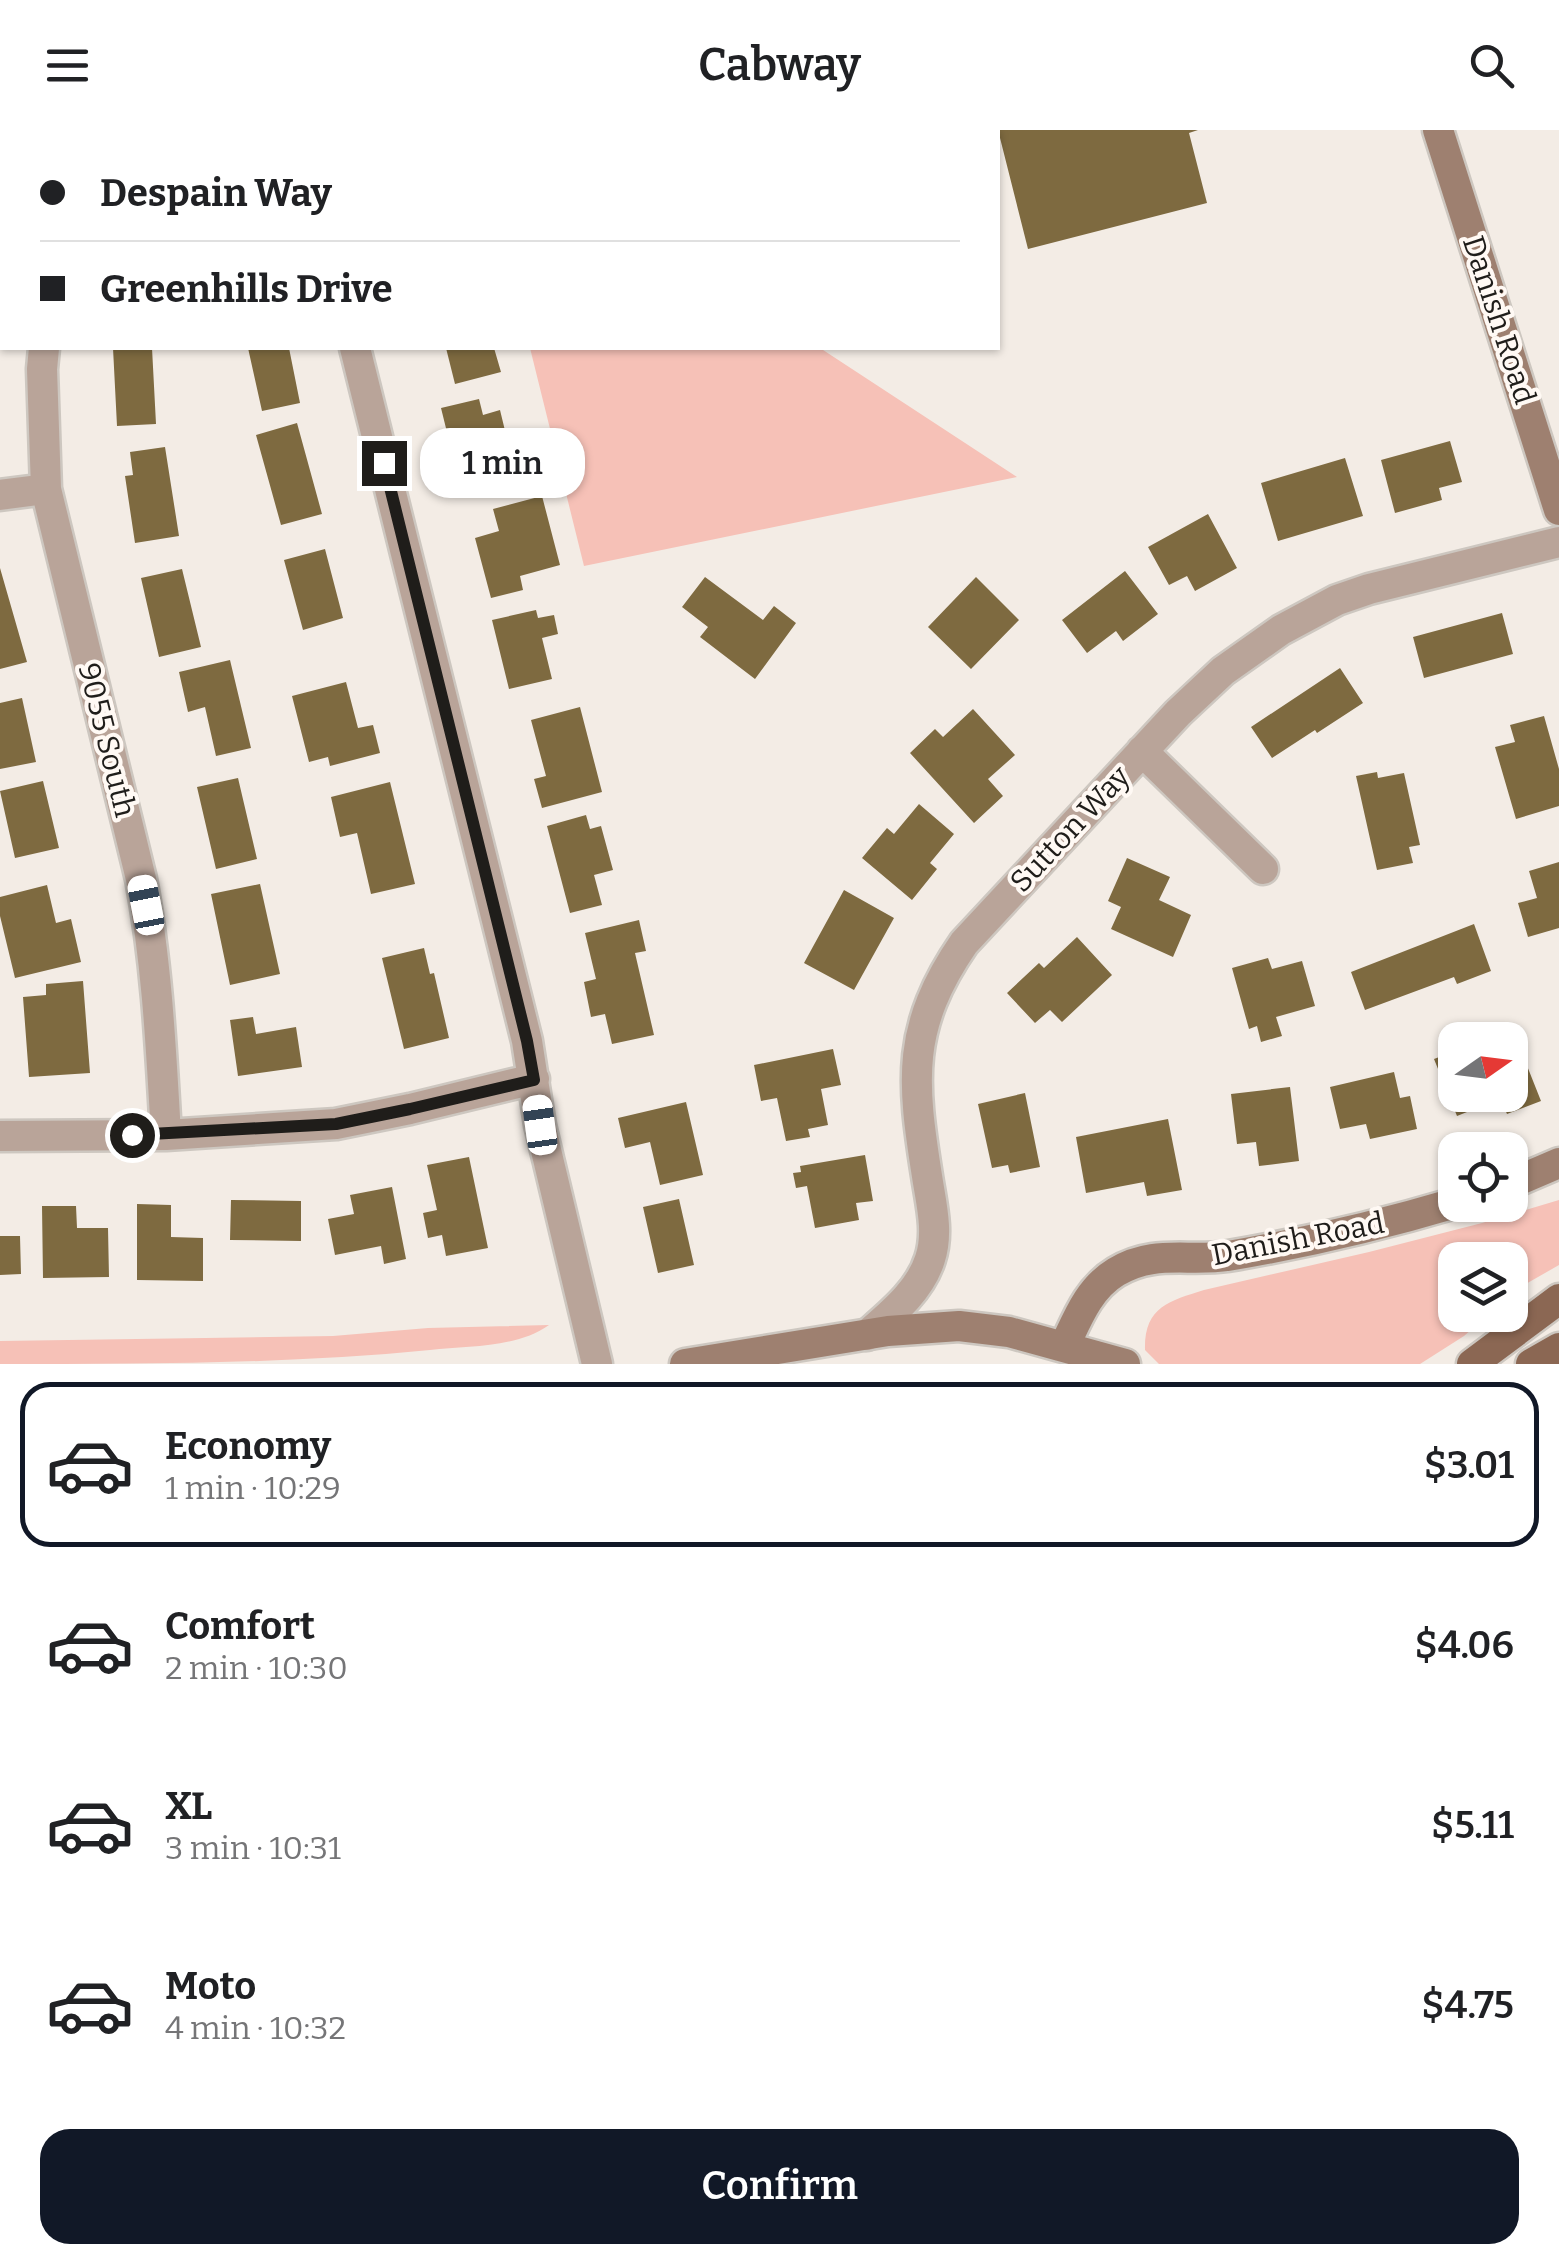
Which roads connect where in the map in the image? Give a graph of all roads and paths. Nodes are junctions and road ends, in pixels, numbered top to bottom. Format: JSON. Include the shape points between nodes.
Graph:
{"nodes":[{"id":1,"x":1438,"y":130,"type":"edge"},
{"id":2,"x":44,"y":350,"type":"edge"},
{"id":3,"x":355,"y":350,"type":"edge"},
{"id":4,"x":46,"y":489,"type":"junction"},
{"id":5,"x":0,"y":495,"type":"edge"},
{"id":6,"x":1559,"y":510,"type":"edge"},
{"id":7,"x":1559,"y":542,"type":"edge"},
{"id":8,"x":1142,"y":751,"type":"junction"},
{"id":9,"x":1263,"y":868,"type":"dead end"},
{"id":10,"x":534,"y":1080,"type":"junction"},
{"id":11,"x":166,"y":1134,"type":"junction"},
{"id":12,"x":0,"y":1136,"type":"edge"},
{"id":13,"x":1559,"y":1163,"type":"edge"},
{"id":14,"x":1528,"y":1176,"type":"edge"},
{"id":15,"x":1438,"y":1208,"type":"edge"},
{"id":16,"x":1559,"y":1299,"type":"edge"},
{"id":17,"x":1528,"y":1321,"type":"edge"},
{"id":18,"x":1509,"y":1332,"type":"edge"},
{"id":19,"x":1514,"y":1332,"type":"edge"},
{"id":20,"x":867,"y":1334,"type":"junction"},
{"id":21,"x":1559,"y":1348,"type":"edge"},
{"id":22,"x":1076,"y":1356,"type":"edge"},
{"id":23,"x":597,"y":1364,"type":"edge"},
{"id":24,"x":685,"y":1364,"type":"edge"},
{"id":25,"x":1125,"y":1364,"type":"edge"},
{"id":26,"x":1453,"y":1364,"type":"edge"},
{"id":27,"x":1472,"y":1364,"type":"edge"},
{"id":28,"x":1531,"y":1364,"type":"edge"},
{"id":29,"x":1541,"y":1364,"type":"edge"}],
"edges":[{"from":1,"to":6,"type":"street","name":"Danish Road"},
{"from":2,"to":4,"type":"street","name":"9055 South"},
{"from":3,"to":10,"type":"street"},
{"from":4,"to":5,"type":"street"},
{"from":4,"to":11,"type":"street","name":"9055 South","via":[[151,931]]},
{"from":7,"to":8,"type":"street","name":"Sutton Way","via":[[1369,589],[1308,614],[1224,671]]},
{"from":8,"to":9,"type":"street"},
{"from":8,"to":20,"type":"street","name":"Sutton Way","via":[[964,943],[936,990],[915,1079],[933,1246],[926,1270]]},
{"from":10,"to":11,"type":"street","via":[[336,1124]]},
{"from":10,"to":23,"type":"street"},
{"from":11,"to":12,"type":"street"},
{"from":13,"to":14,"type":"street"},
{"from":15,"to":22,"type":"street","name":"Danish Road","via":[[1231,1256],[1141,1260],[1118,1270],[1087,1300]]},
{"from":16,"to":17,"type":"main road"},
{"from":18,"to":26,"type":"street"},
{"from":19,"to":27,"type":"main road"},
{"from":20,"to":22,"type":"street","via":[[958,1326],[1009,1332]]},
{"from":20,"to":24,"type":"street"},
{"from":21,"to":28,"type":"main road"},
{"from":21,"to":29,"type":"main road"},
{"from":22,"to":25,"type":"street"}]}
